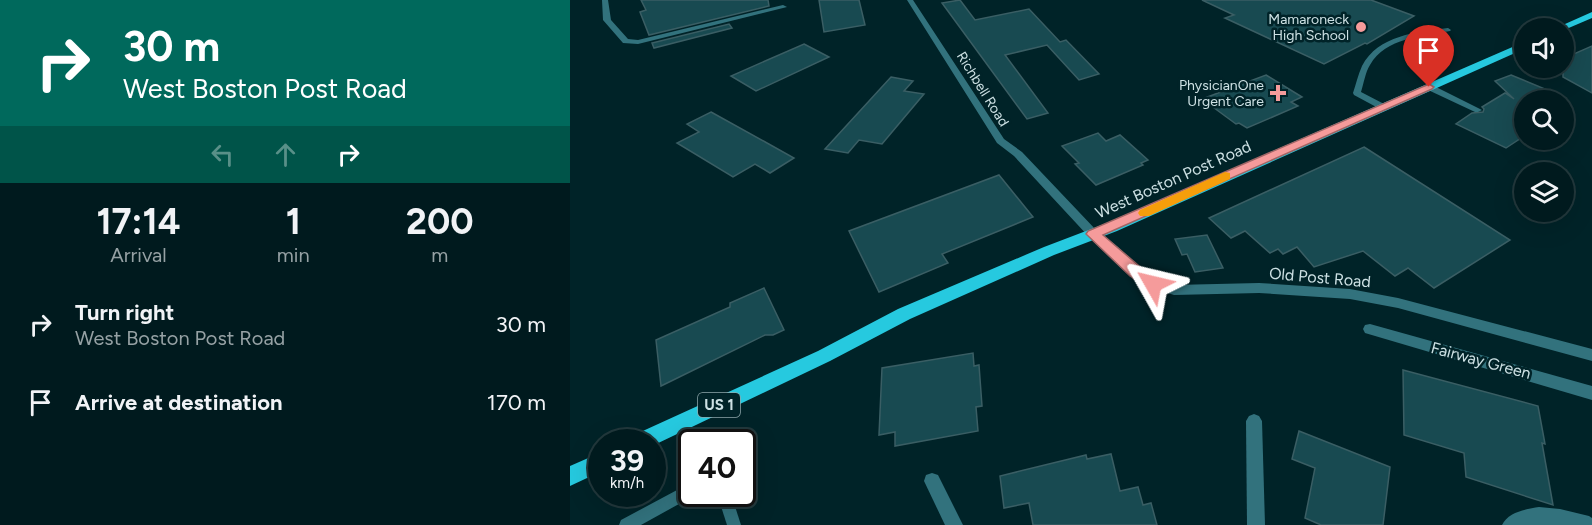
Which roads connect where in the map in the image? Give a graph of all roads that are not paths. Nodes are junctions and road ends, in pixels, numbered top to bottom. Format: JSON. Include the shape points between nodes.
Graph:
{"nodes":[{"id":1,"x":605,"y":0,"type":"edge"},
{"id":2,"x":910,"y":0,"type":"edge"},
{"id":3,"x":783,"y":7,"type":"dead end"},
{"id":4,"x":1592,"y":15,"type":"edge"},
{"id":5,"x":1574,"y":23,"type":"edge"},
{"id":6,"x":1448,"y":30,"type":"dead end"},
{"id":7,"x":1514,"y":49,"type":"edge"},
{"id":8,"x":1429,"y":87,"type":"junction"},
{"id":9,"x":1383,"y":107,"type":"junction"},
{"id":10,"x":1478,"y":110,"type":"dead end"},
{"id":11,"x":1093,"y":234,"type":"junction"},
{"id":12,"x":1370,"y":329,"type":"dead end"},
{"id":13,"x":1592,"y":355,"type":"edge"},
{"id":14,"x":1592,"y":393,"type":"edge"},
{"id":15,"x":1254,"y":421,"type":"dead end"},
{"id":16,"x":666,"y":430,"type":"edge"},
{"id":17,"x":588,"y":468,"type":"edge"},
{"id":18,"x":570,"y":476,"type":"edge"},
{"id":19,"x":932,"y":482,"type":"dead end"},
{"id":20,"x":678,"y":497,"type":"edge"},
{"id":21,"x":728,"y":507,"type":"edge"},
{"id":22,"x":626,"y":525,"type":"edge"},
{"id":23,"x":734,"y":525,"type":"edge"},
{"id":24,"x":954,"y":525,"type":"edge"},
{"id":25,"x":1256,"y":525,"type":"edge"},
{"id":26,"x":1511,"y":525,"type":"edge"},
{"id":27,"x":1590,"y":525,"type":"edge"}],
"edges":[{"from":1,"to":3,"type":"street","via":[[607,20],[626,41],[638,42]]},
{"from":2,"to":11,"type":"street","name":"Richbell Road","via":[[1000,141],[1018,154]]},
{"from":4,"to":5,"type":"main road"},
{"from":6,"to":9,"type":"lane","via":[[1402,39],[1376,52],[1365,66],[1357,93]]},
{"from":7,"to":8,"type":"main road","name":"West Boston Post Road","number":"US 1"},
{"from":8,"to":9,"type":"main road","name":"West Boston Post Road","number":"US 1"},
{"from":8,"to":10,"type":"lane"},
{"from":9,"to":11,"type":"main road","name":"West Boston Post Road","number":"US 1"},
{"from":11,"to":13,"type":"street","name":"Old Post Road","via":[[1134,272],[1153,284],[1174,290],[1259,288],[1350,294],[1398,303]]},
{"from":11,"to":16,"type":"main road","name":"West Boston Post Road","number":"US 1","via":[[904,314]]},
{"from":12,"to":14,"type":"street","name":"Fairway Green"},
{"from":15,"to":25,"type":"street"},
{"from":17,"to":18,"type":"main road"},
{"from":19,"to":24,"type":"street"},
{"from":20,"to":22,"type":"lane"},
{"from":21,"to":23,"type":"lane"},
{"from":26,"to":27,"type":"street","via":[[1534,515]]}]}
